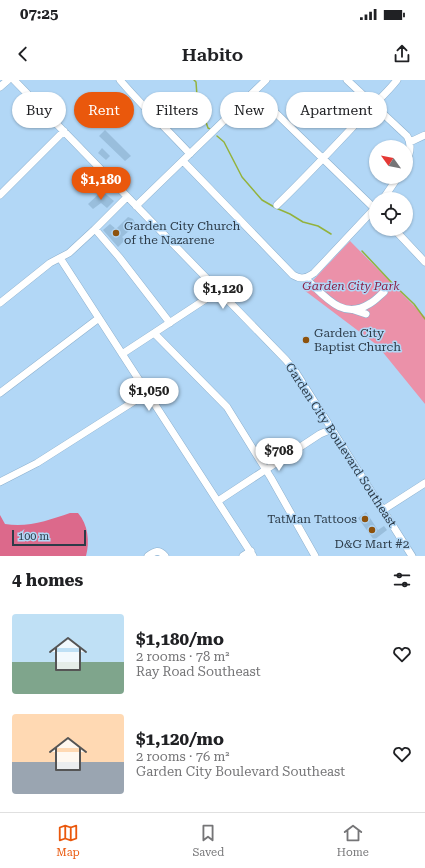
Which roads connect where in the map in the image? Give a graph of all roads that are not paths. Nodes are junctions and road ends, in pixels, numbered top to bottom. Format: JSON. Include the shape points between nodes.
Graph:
{"nodes":[{"id":1,"x":8,"y":80,"type":"edge"},
{"id":2,"x":14,"y":80,"type":"edge"},
{"id":3,"x":120,"y":80,"type":"edge"},
{"id":4,"x":347,"y":80,"type":"edge"},
{"id":5,"x":396,"y":80,"type":"edge"},
{"id":6,"x":262,"y":81,"type":"edge"},
{"id":7,"x":0,"y":87,"type":"edge"},
{"id":8,"x":254,"y":92,"type":"edge"},
{"id":9,"x":359,"y":92,"type":"edge"},
{"id":10,"x":386,"y":92,"type":"edge"},
{"id":11,"x":278,"y":115,"type":"edge"},
{"id":12,"x":387,"y":118,"type":"edge"},
{"id":13,"x":220,"y":125,"type":"edge"},
{"id":14,"x":352,"y":128,"type":"edge"},
{"id":15,"x":64,"y":131,"type":"junction"},
{"id":16,"x":425,"y":135,"type":"edge"},
{"id":17,"x":409,"y":140,"type":"edge"},
{"id":18,"x":413,"y":141,"type":"edge"},
{"id":19,"x":190,"y":154,"type":"junction"},
{"id":20,"x":323,"y":159,"type":"junction"},
{"id":21,"x":183,"y":161,"type":"junction"},
{"id":22,"x":0,"y":195,"type":"edge"},
{"id":23,"x":127,"y":197,"type":"junction"},
{"id":24,"x":369,"y":202,"type":"edge"},
{"id":25,"x":277,"y":205,"type":"dead end"},
{"id":26,"x":136,"y":206,"type":"junction"},
{"id":27,"x":369,"y":216,"type":"edge"},
{"id":28,"x":95,"y":229,"type":"junction"},
{"id":29,"x":401,"y":236,"type":"edge"},
{"id":30,"x":60,"y":258,"type":"junction"},
{"id":31,"x":425,"y":262,"type":"edge"},
{"id":32,"x":305,"y":278,"type":"junction"},
{"id":33,"x":218,"y":291,"type":"junction"},
{"id":34,"x":384,"y":292,"type":"dead end"},
{"id":35,"x":0,"y":303,"type":"edge"},
{"id":36,"x":354,"y":310,"type":"junction"},
{"id":37,"x":366,"y":314,"type":"dead end"},
{"id":38,"x":99,"y":318,"type":"junction"},
{"id":39,"x":170,"y":323,"type":"junction"},
{"id":40,"x":154,"y":333,"type":"junction"},
{"id":41,"x":122,"y":354,"type":"junction"},
{"id":42,"x":0,"y":393,"type":"edge"},
{"id":43,"x":148,"y":393,"type":"junction"},
{"id":44,"x":332,"y":429,"type":"junction"},
{"id":45,"x":265,"y":469,"type":"junction"},
{"id":46,"x":0,"y":482,"type":"edge"},
{"id":47,"x":425,"y":483,"type":"edge"},
{"id":48,"x":218,"y":501,"type":"junction"},
{"id":49,"x":383,"y":510,"type":"junction"},
{"id":50,"x":252,"y":554,"type":"edge"},
{"id":51,"x":148,"y":556,"type":"edge"},
{"id":52,"x":165,"y":556,"type":"edge"},
{"id":53,"x":243,"y":556,"type":"edge"},
{"id":54,"x":315,"y":556,"type":"edge"},
{"id":55,"x":412,"y":556,"type":"edge"}],
"edges":[{"from":1,"to":7,"type":"street"},
{"from":2,"to":15,"type":"street","name":"Garden City Boulevard Southeast"},
{"from":3,"to":19,"type":"street"},
{"from":4,"to":9,"type":"street"},
{"from":5,"to":10,"type":"street"},
{"from":6,"to":8,"type":"street"},
{"from":11,"to":20,"type":"street"},
{"from":12,"to":17,"type":"street"},
{"from":13,"to":19,"type":"street"},
{"from":14,"to":20,"type":"street"},
{"from":15,"to":22,"type":"street"},
{"from":15,"to":23,"type":"street","name":"Garden City Boulevard Southeast"},
{"from":16,"to":18,"type":"street"},
{"from":19,"to":21,"type":"street"},
{"from":20,"to":24,"type":"street"},
{"from":20,"to":25,"type":"street"},
{"from":21,"to":26,"type":"street"},
{"from":21,"to":32,"type":"street","via":[[293,275]]},
{"from":23,"to":26,"type":"street","name":"Garden City Boulevard Southeast"},
{"from":23,"to":28,"type":"street"},
{"from":26,"to":33,"type":"street","name":"Garden City Boulevard Southeast"},
{"from":27,"to":32,"type":"street"},
{"from":28,"to":30,"type":"street"},
{"from":28,"to":39,"type":"street"},
{"from":29,"to":31,"type":"street"},
{"from":30,"to":35,"type":"street"},
{"from":30,"to":38,"type":"street"},
{"from":32,"to":36,"type":"street","via":[[339,307]]},
{"from":33,"to":39,"type":"street"},
{"from":33,"to":44,"type":"street","name":"Garden City Boulevard Southeast","via":[[292,367]]},
{"from":34,"to":36,"type":"street","via":[[371,304]]},
{"from":36,"to":37,"type":"street"},
{"from":38,"to":41,"type":"street"},
{"from":38,"to":42,"type":"street"},
{"from":39,"to":40,"type":"street"},
{"from":40,"to":41,"type":"street"},
{"from":40,"to":45,"type":"street","via":[[220,399]]},
{"from":41,"to":43,"type":"street"},
{"from":43,"to":46,"type":"street","via":[[37,463]]},
{"from":43,"to":48,"type":"street"},
{"from":44,"to":45,"type":"street"},
{"from":44,"to":49,"type":"street","name":"Garden City Boulevard Southeast"},
{"from":45,"to":48,"type":"street"},
{"from":45,"to":54,"type":"street"},
{"from":47,"to":49,"type":"street"},
{"from":48,"to":50,"type":"street"},
{"from":49,"to":55,"type":"street","name":"Garden City Boulevard Southeast"},
{"from":50,"to":53,"type":"street"},
{"from":51,"to":52,"type":"street","via":[[157,551]]}]}
